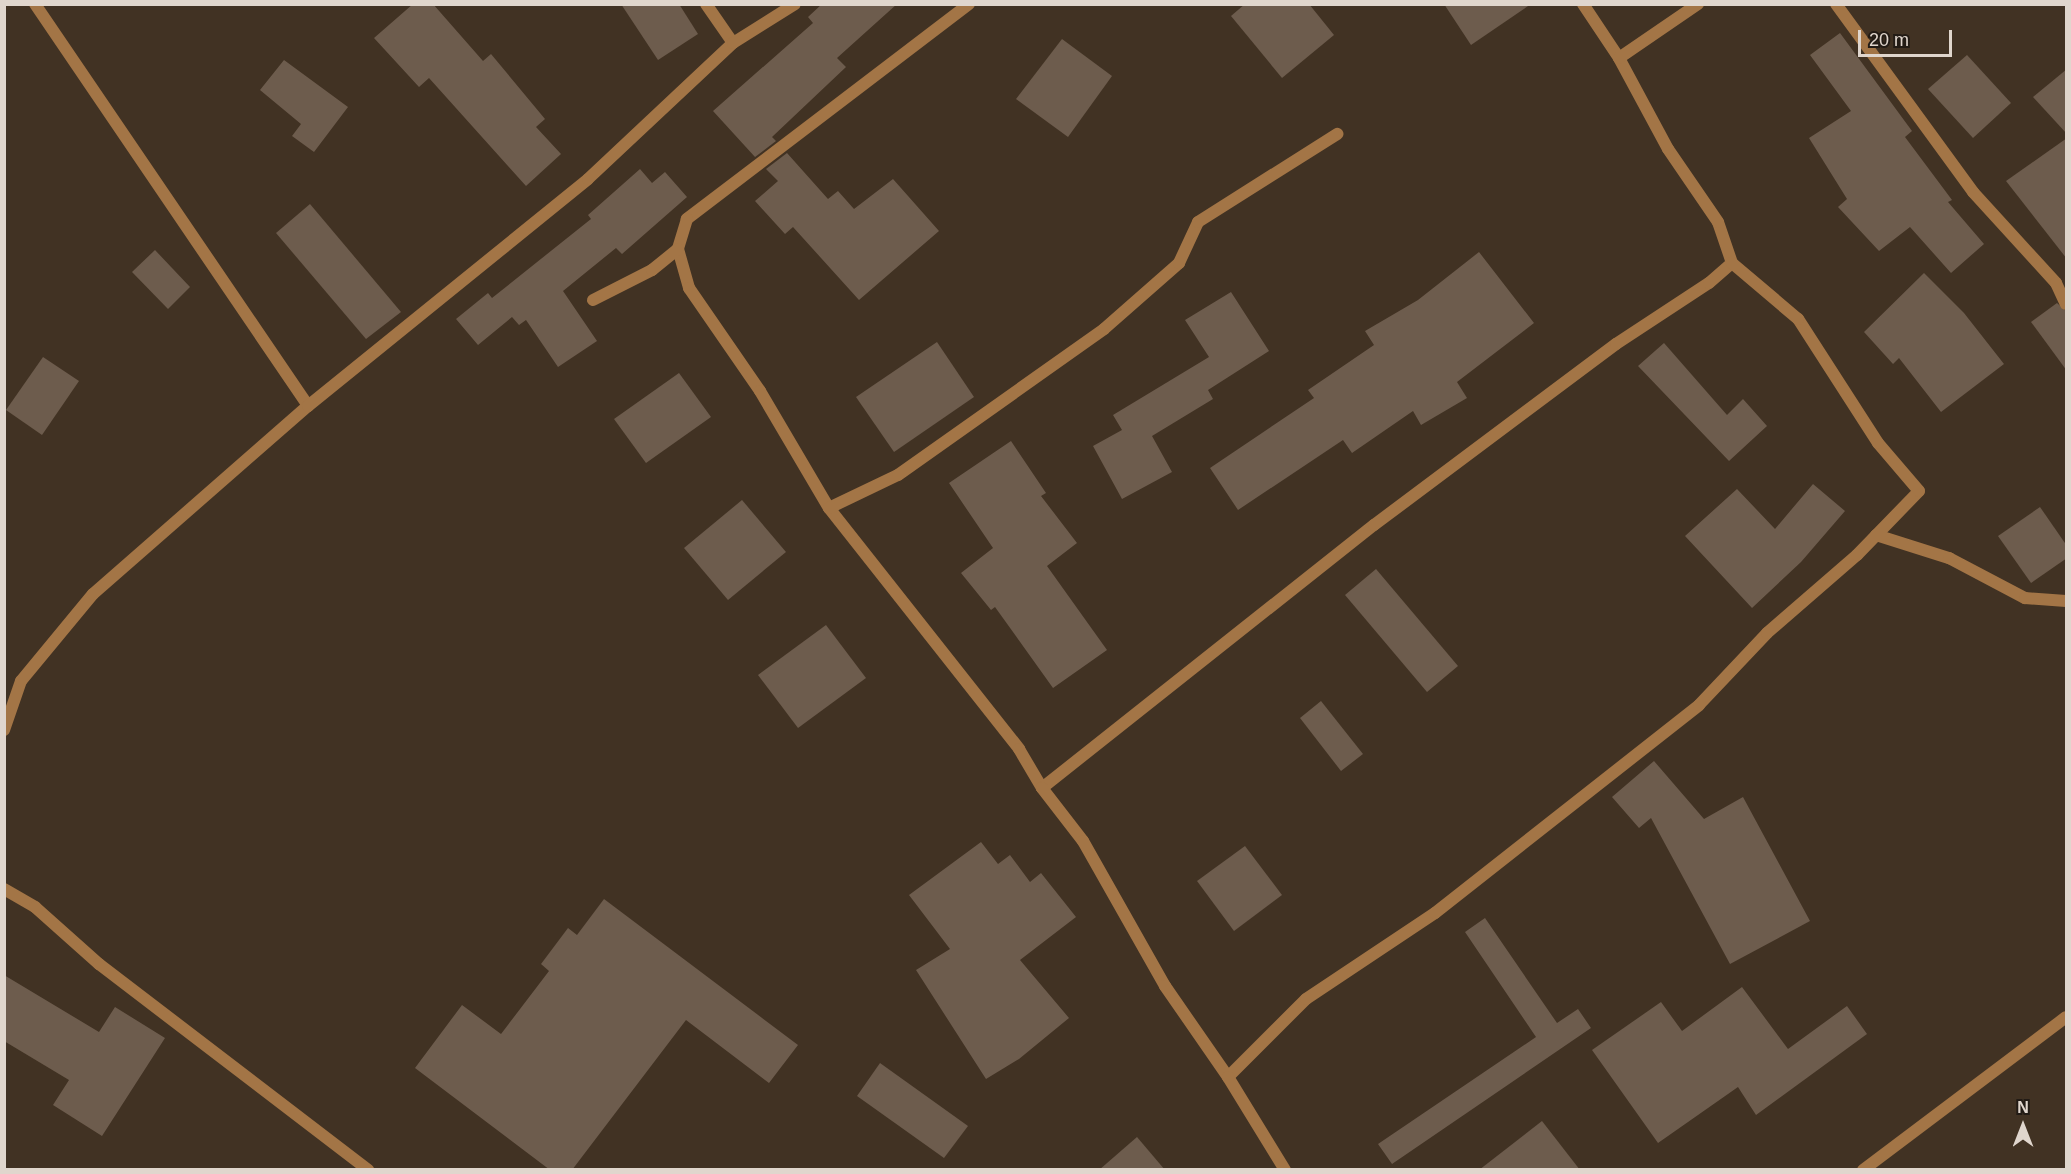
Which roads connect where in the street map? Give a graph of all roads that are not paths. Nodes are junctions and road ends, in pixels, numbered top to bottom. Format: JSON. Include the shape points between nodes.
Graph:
{"nodes":[{"id":1,"x":35,"y":4,"type":"edge"},
{"id":2,"x":706,"y":4,"type":"edge"},
{"id":3,"x":795,"y":4,"type":"edge"},
{"id":4,"x":969,"y":4,"type":"edge"},
{"id":5,"x":1583,"y":4,"type":"edge"},
{"id":6,"x":1698,"y":4,"type":"edge"},
{"id":7,"x":1836,"y":4,"type":"edge"},
{"id":8,"x":733,"y":43,"type":"junction"},
{"id":9,"x":1619,"y":58,"type":"junction"},
{"id":10,"x":1336,"y":134,"type":"dead end"},
{"id":11,"x":678,"y":249,"type":"junction"},
{"id":12,"x":1732,"y":263,"type":"junction"},
{"id":13,"x":593,"y":300,"type":"dead end"},
{"id":14,"x":2067,"y":304,"type":"edge"},
{"id":15,"x":308,"y":406,"type":"junction"},
{"id":16,"x":829,"y":508,"type":"junction"},
{"id":17,"x":1876,"y":535,"type":"junction"},
{"id":18,"x":2067,"y":601,"type":"edge"},
{"id":19,"x":4,"y":730,"type":"edge"},
{"id":20,"x":1042,"y":788,"type":"junction"},
{"id":21,"x":4,"y":889,"type":"edge"},
{"id":22,"x":2067,"y":1017,"type":"edge"},
{"id":23,"x":1228,"y":1077,"type":"junction"},
{"id":24,"x":368,"y":1170,"type":"edge"},
{"id":25,"x":1286,"y":1170,"type":"edge"},
{"id":26,"x":1863,"y":1170,"type":"edge"}],
"edges":[{"from":1,"to":15,"type":"street"},
{"from":2,"to":8,"type":"street"},
{"from":3,"to":8,"type":"street"},
{"from":4,"to":11,"type":"street","via":[[687,219]]},
{"from":5,"to":9,"type":"street"},
{"from":6,"to":9,"type":"street"},
{"from":7,"to":14,"type":"street","via":[[1973,192],[2056,283]]},
{"from":8,"to":15,"type":"street","via":[[588,179]]},
{"from":9,"to":12,"type":"street","via":[[1668,149],[1718,222]]},
{"from":10,"to":16,"type":"street","via":[[1198,222],[1179,263],[1104,328],[898,475]]},
{"from":11,"to":13,"type":"street","via":[[652,270]]},
{"from":11,"to":16,"type":"street","via":[[689,288],[760,392]]},
{"from":12,"to":17,"type":"street","via":[[1798,319],[1878,443],[1919,491]]},
{"from":12,"to":20,"type":"street","via":[[1710,283],[1616,344],[1374,525]]},
{"from":15,"to":19,"type":"street","via":[[93,594],[21,681]]},
{"from":16,"to":20,"type":"street","via":[[1019,749]]},
{"from":17,"to":18,"type":"street","via":[[1949,558],[2025,598]]},
{"from":17,"to":23,"type":"street","via":[[1767,633],[1698,705],[1435,913],[1306,999]]},
{"from":20,"to":23,"type":"street","via":[[1083,841],[1165,986]]},
{"from":21,"to":24,"type":"street","via":[[36,907],[99,964]]},
{"from":22,"to":26,"type":"street"},
{"from":23,"to":25,"type":"street"}]}
